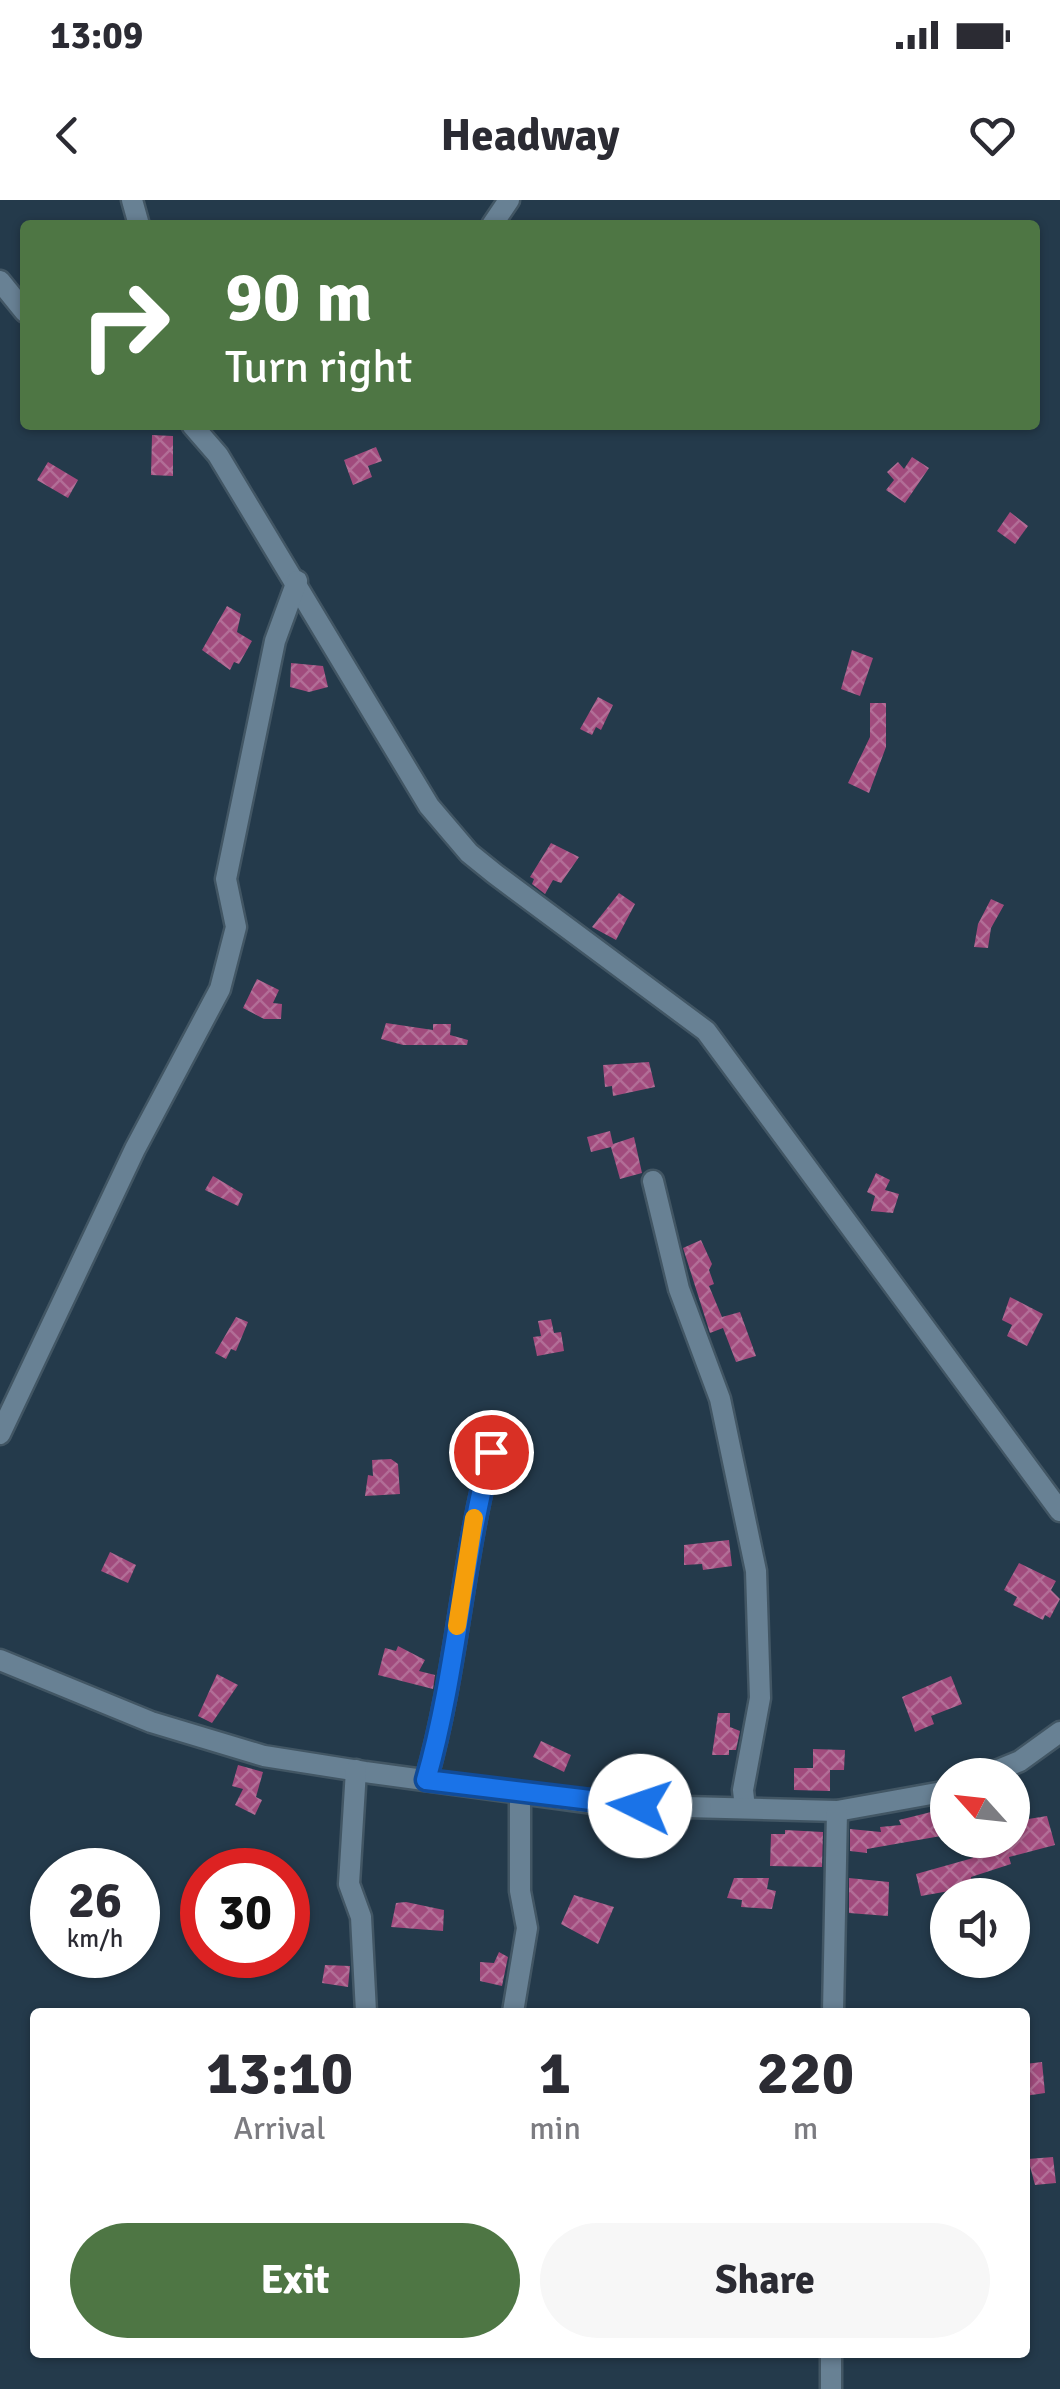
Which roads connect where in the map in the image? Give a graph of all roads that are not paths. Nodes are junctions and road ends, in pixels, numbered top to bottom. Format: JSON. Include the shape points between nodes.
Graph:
{"nodes":[{"id":1,"x":0,"y":281,"type":"edge"},
{"id":2,"x":20,"y":306,"type":"edge"},
{"id":3,"x":196,"y":430,"type":"edge"},
{"id":4,"x":296,"y":582,"type":"junction"},
{"id":5,"x":652,"y":1182,"type":"dead end"},
{"id":6,"x":0,"y":1434,"type":"edge"},
{"id":7,"x":491,"y":1452,"type":"dead end"},
{"id":8,"x":1060,"y":1511,"type":"edge"},
{"id":9,"x":0,"y":1660,"type":"edge"},
{"id":10,"x":1060,"y":1732,"type":"edge"},
{"id":11,"x":1024,"y":1758,"type":"edge"},
{"id":12,"x":356,"y":1770,"type":"junction"},
{"id":13,"x":426,"y":1780,"type":"junction"},
{"id":14,"x":520,"y":1792,"type":"junction"},
{"id":15,"x":930,"y":1794,"type":"edge"},
{"id":16,"x":746,"y":1808,"type":"junction"},
{"id":17,"x":837,"y":1812,"type":"junction"},
{"id":18,"x":366,"y":2008,"type":"edge"},
{"id":19,"x":515,"y":2008,"type":"edge"},
{"id":20,"x":833,"y":2008,"type":"edge"},
{"id":21,"x":831,"y":2358,"type":"edge"},
{"id":22,"x":831,"y":2389,"type":"edge"}],
"edges":[{"from":1,"to":2,"type":"street"},
{"from":3,"to":4,"type":"street"},
{"from":4,"to":6,"type":"street","via":[[275,642],[226,879],[236,926],[220,989],[135,1149]]},
{"from":4,"to":8,"type":"street","via":[[429,806],[495,874],[706,1032]]},
{"from":5,"to":16,"type":"street","via":[[680,1289],[720,1398],[756,1570],[760,1698],[743,1790]]},
{"from":7,"to":13,"type":"street"},
{"from":9,"to":12,"type":"street","via":[[151,1722],[264,1756]]},
{"from":10,"to":11,"type":"street"},
{"from":12,"to":13,"type":"street"},
{"from":12,"to":18,"type":"street","via":[[349,1884],[362,1917]]},
{"from":13,"to":14,"type":"street"},
{"from":14,"to":16,"type":"street","via":[[608,1805]]},
{"from":14,"to":19,"type":"street","via":[[520,1891],[527,1928]]},
{"from":15,"to":17,"type":"street"},
{"from":16,"to":17,"type":"street"},
{"from":17,"to":20,"type":"street"},
{"from":21,"to":22,"type":"street"}]}
